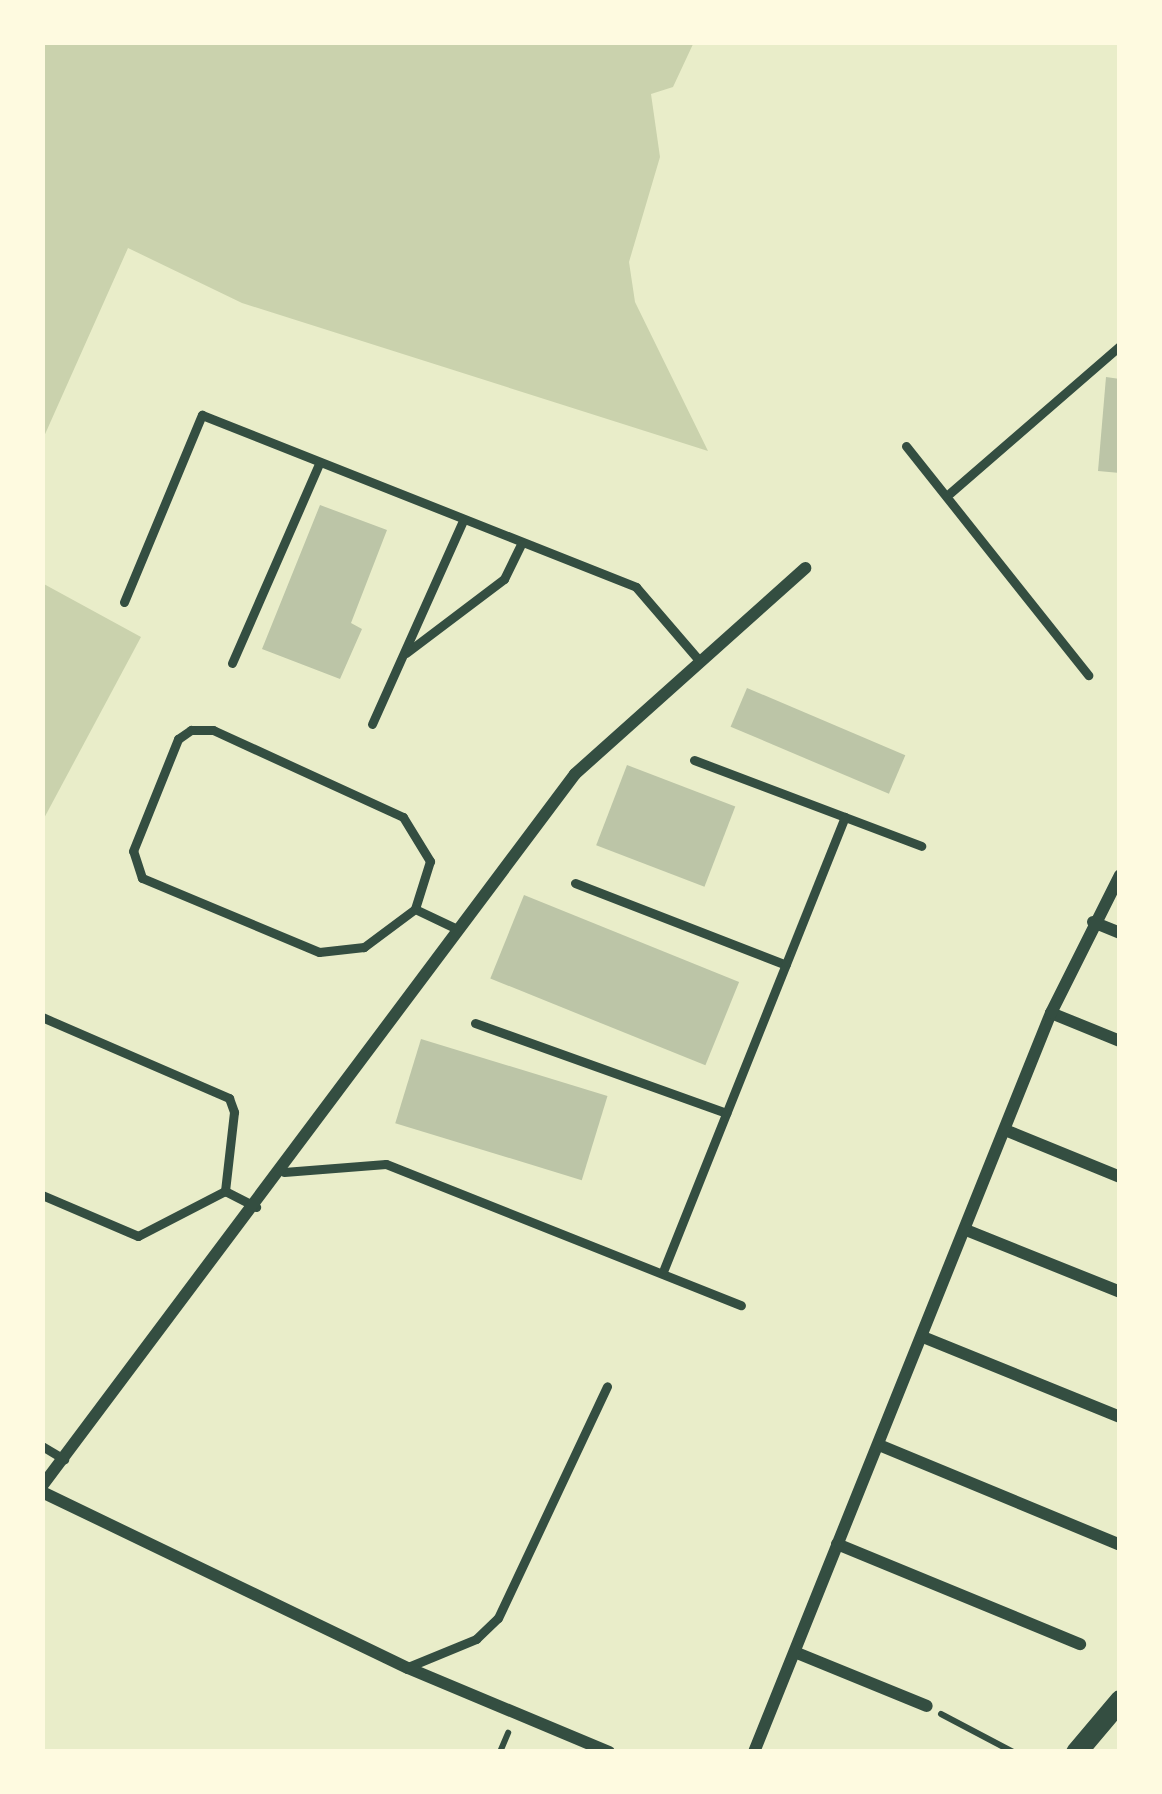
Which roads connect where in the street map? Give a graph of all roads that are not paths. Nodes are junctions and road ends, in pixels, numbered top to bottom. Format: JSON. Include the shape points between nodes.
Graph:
{"nodes":[{"id":1,"x":1120,"y":346,"type":"edge"},
{"id":2,"x":906,"y":446,"type":"dead end"},
{"id":3,"x":320,"y":462,"type":"junction"},
{"id":4,"x":950,"y":493,"type":"junction"},
{"id":5,"x":463,"y":521,"type":"junction"},
{"id":6,"x":521,"y":544,"type":"junction"},
{"id":7,"x":805,"y":568,"type":"dead end"},
{"id":8,"x":124,"y":602,"type":"dead end"},
{"id":9,"x":402,"y":656,"type":"junction"},
{"id":10,"x":698,"y":659,"type":"junction"},
{"id":11,"x":232,"y":663,"type":"dead end"},
{"id":12,"x":1088,"y":675,"type":"dead end"},
{"id":13,"x":372,"y":724,"type":"dead end"},
{"id":14,"x":694,"y":760,"type":"dead end"},
{"id":15,"x":845,"y":817,"type":"junction"},
{"id":16,"x":922,"y":846,"type":"dead end"},
{"id":17,"x":1120,"y":874,"type":"edge"},
{"id":18,"x":575,"y":884,"type":"dead end"},
{"id":19,"x":416,"y":909,"type":"junction"},
{"id":20,"x":1094,"y":922,"type":"junction"},
{"id":21,"x":455,"y":928,"type":"junction"},
{"id":22,"x":1120,"y":933,"type":"edge"},
{"id":23,"x":786,"y":965,"type":"junction"},
{"id":24,"x":1052,"y":1013,"type":"junction"},
{"id":25,"x":42,"y":1017,"type":"edge"},
{"id":26,"x":475,"y":1023,"type":"dead end"},
{"id":27,"x":1120,"y":1041,"type":"edge"},
{"id":28,"x":726,"y":1113,"type":"junction"},
{"id":29,"x":1005,"y":1130,"type":"junction"},
{"id":30,"x":284,"y":1172,"type":"junction"},
{"id":31,"x":1120,"y":1177,"type":"edge"},
{"id":32,"x":225,"y":1191,"type":"junction"},
{"id":33,"x":42,"y":1195,"type":"edge"},
{"id":34,"x":256,"y":1207,"type":"junction"},
{"id":35,"x":966,"y":1230,"type":"junction"},
{"id":36,"x":664,"y":1269,"type":"junction"},
{"id":37,"x":1120,"y":1292,"type":"edge"},
{"id":38,"x":741,"y":1305,"type":"dead end"},
{"id":39,"x":922,"y":1337,"type":"junction"},
{"id":40,"x":607,"y":1386,"type":"dead end"},
{"id":41,"x":1120,"y":1417,"type":"edge"},
{"id":42,"x":879,"y":1445,"type":"junction"},
{"id":43,"x":42,"y":1446,"type":"edge"},
{"id":44,"x":64,"y":1459,"type":"junction"},
{"id":45,"x":42,"y":1489,"type":"edge"},
{"id":46,"x":837,"y":1544,"type":"junction"},
{"id":47,"x":1120,"y":1545,"type":"edge"},
{"id":48,"x":1080,"y":1644,"type":"dead end"},
{"id":49,"x":797,"y":1653,"type":"junction"},
{"id":50,"x":408,"y":1667,"type":"junction"},
{"id":51,"x":1120,"y":1700,"type":"edge"},
{"id":52,"x":927,"y":1706,"type":"road end"},
{"id":53,"x":609,"y":1752,"type":"edge"},
{"id":54,"x":754,"y":1752,"type":"edge"},
{"id":55,"x":1076,"y":1752,"type":"edge"}],
"edges":[{"from":1,"to":4,"type":"lane"},
{"from":2,"to":4,"type":"lane"},
{"from":3,"to":5,"type":"lane"},
{"from":3,"to":8,"type":"lane","via":[[202,415]]},
{"from":3,"to":11,"type":"lane"},
{"from":4,"to":12,"type":"lane"},
{"from":5,"to":6,"type":"lane"},
{"from":5,"to":9,"type":"lane"},
{"from":6,"to":9,"type":"lane","via":[[504,579]]},
{"from":6,"to":10,"type":"lane","via":[[636,586]]},
{"from":7,"to":10,"type":"street"},
{"from":9,"to":13,"type":"lane"},
{"from":10,"to":21,"type":"street","via":[[575,774]]},
{"from":14,"to":15,"type":"lane"},
{"from":15,"to":16,"type":"lane"},
{"from":15,"to":23,"type":"lane"},
{"from":17,"to":20,"type":"street"},
{"from":18,"to":23,"type":"lane"},
{"from":19,"to":19,"type":"lane","via":[[364,947],[319,952],[142,878],[133,851],[178,739],[213,730],[404,817],[430,861]]},
{"from":19,"to":21,"type":"lane"},
{"from":20,"to":22,"type":"street"},
{"from":20,"to":24,"type":"street"},
{"from":21,"to":30,"type":"street"},
{"from":23,"to":28,"type":"lane"},
{"from":24,"to":27,"type":"street"},
{"from":24,"to":29,"type":"street"},
{"from":25,"to":32,"type":"lane","via":[[230,1098]]},
{"from":26,"to":28,"type":"lane"},
{"from":28,"to":36,"type":"lane"},
{"from":29,"to":31,"type":"street"},
{"from":29,"to":35,"type":"street"},
{"from":30,"to":34,"type":"street"},
{"from":30,"to":36,"type":"lane","via":[[386,1164]]},
{"from":32,"to":33,"type":"lane","via":[[138,1236]]},
{"from":32,"to":34,"type":"lane"},
{"from":34,"to":44,"type":"street"},
{"from":35,"to":37,"type":"street"},
{"from":35,"to":39,"type":"street"},
{"from":36,"to":38,"type":"lane"},
{"from":39,"to":41,"type":"street"},
{"from":39,"to":42,"type":"street"},
{"from":40,"to":50,"type":"lane","via":[[498,1618],[476,1639]]},
{"from":42,"to":46,"type":"street"},
{"from":42,"to":47,"type":"street"},
{"from":43,"to":44,"type":"lane"},
{"from":44,"to":45,"type":"street"},
{"from":45,"to":50,"type":"street"},
{"from":46,"to":48,"type":"street"},
{"from":46,"to":49,"type":"street"},
{"from":49,"to":52,"type":"street"},
{"from":49,"to":54,"type":"street"},
{"from":50,"to":53,"type":"street"},
{"from":51,"to":55,"type":"street"}]}
